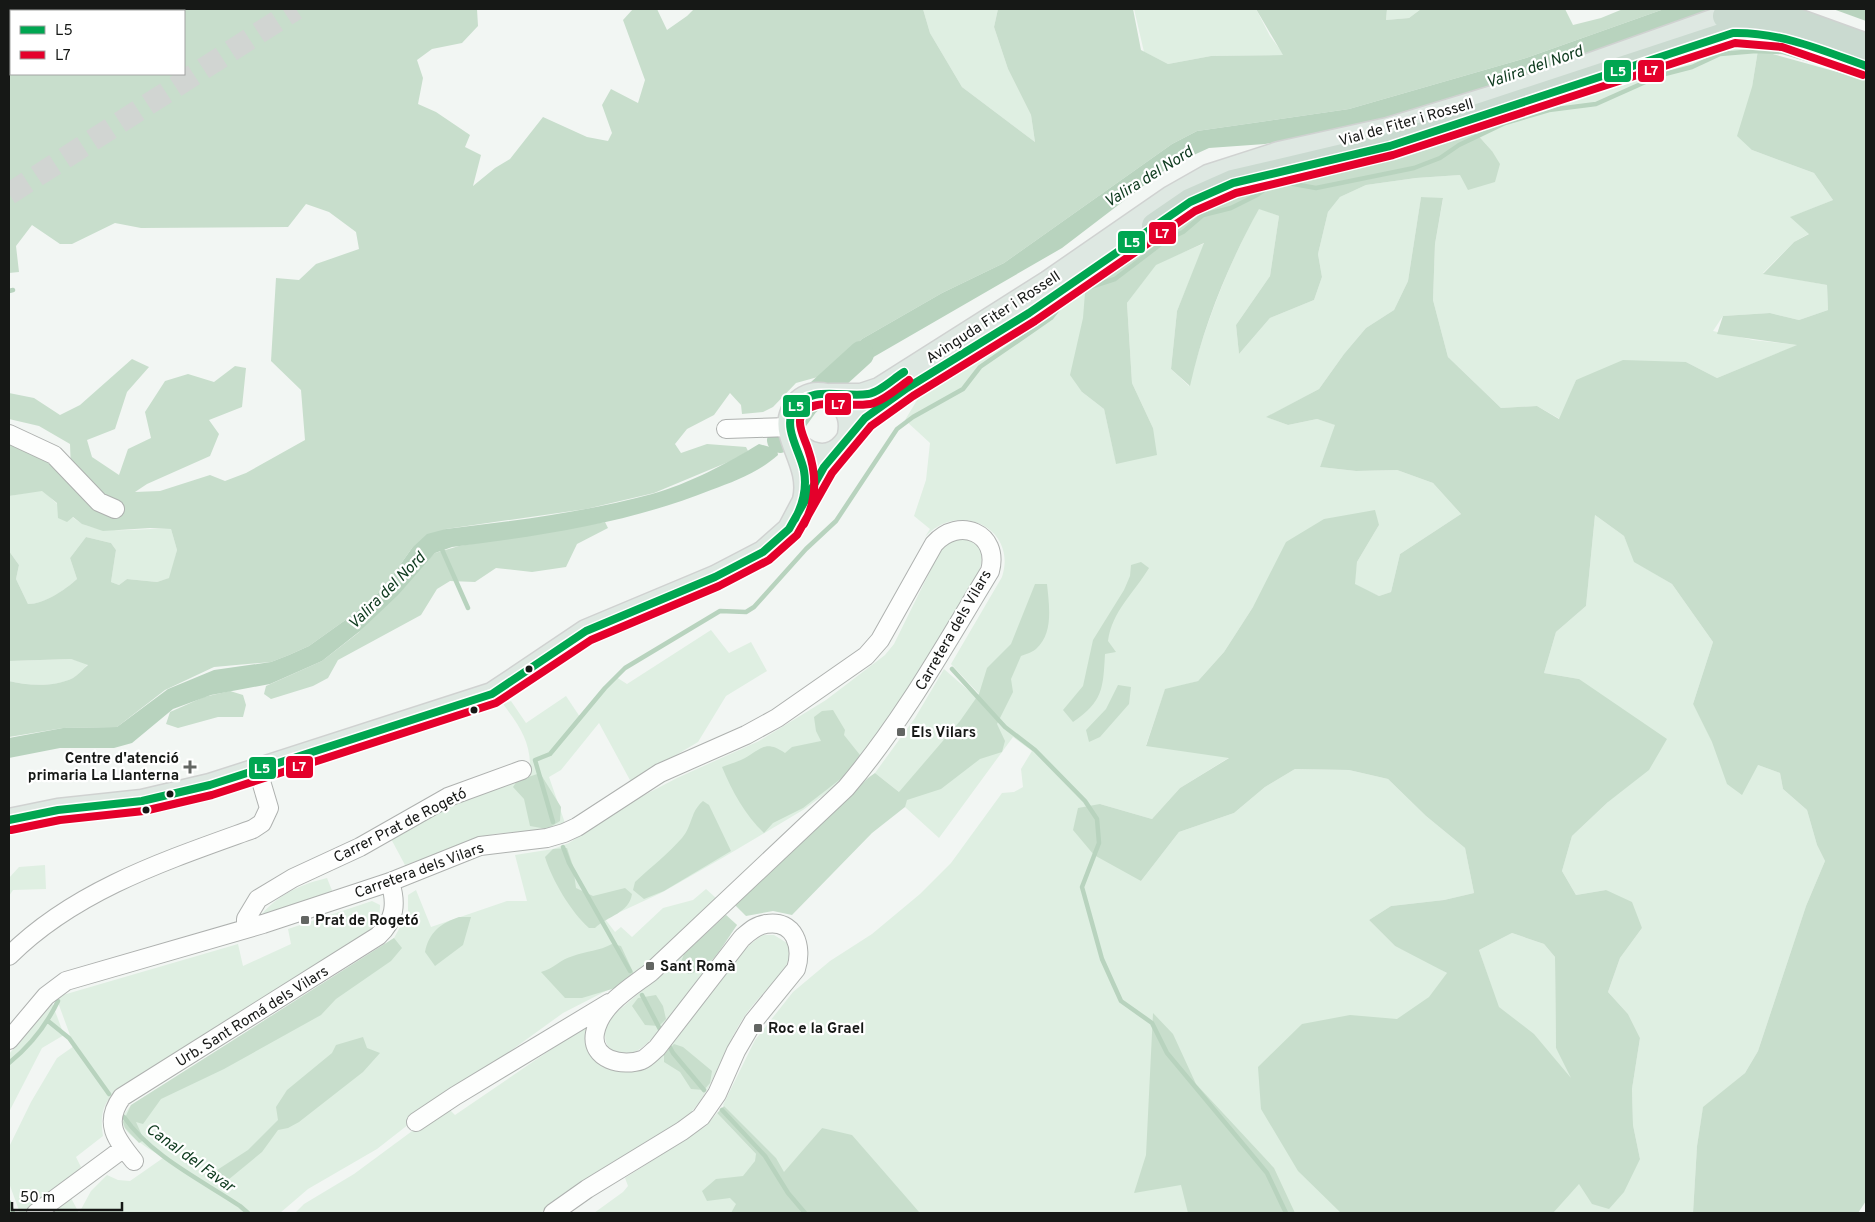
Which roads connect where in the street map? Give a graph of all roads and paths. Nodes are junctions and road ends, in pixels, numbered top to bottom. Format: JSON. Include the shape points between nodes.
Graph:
{"nodes":[{"id":1,"x":1751,"y":9,"type":"edge"},
{"id":2,"x":1762,"y":9,"type":"edge"},
{"id":3,"x":1807,"y":9,"type":"edge"},
{"id":4,"x":1726,"y":16,"type":"joint"},
{"id":5,"x":1866,"y":28,"type":"edge"},
{"id":6,"x":1866,"y":47,"type":"edge"},
{"id":7,"x":1866,"y":66,"type":"edge"},
{"id":8,"x":1151,"y":220,"type":"junction"},
{"id":9,"x":904,"y":381,"type":"junction"},
{"id":10,"x":830,"y":395,"type":"junction"},
{"id":11,"x":726,"y":429,"type":"dead end"},
{"id":12,"x":791,"y":432,"type":"junction"},
{"id":13,"x":9,"y":434,"type":"edge"},
{"id":14,"x":842,"y":443,"type":"junction"},
{"id":15,"x":802,"y":506,"type":"junction"},
{"id":16,"x":114,"y":509,"type":"dead end"},
{"id":17,"x":522,"y":770,"type":"dead end"},
{"id":18,"x":258,"y":771,"type":"junction"},
{"id":19,"x":9,"y":820,"type":"edge"},
{"id":20,"x":390,"y":882,"type":"junction"},
{"id":21,"x":246,"y":929,"type":"junction"},
{"id":22,"x":9,"y":956,"type":"edge"},
{"id":23,"x":620,"y":996,"type":"junction"},
{"id":24,"x":9,"y":1040,"type":"edge"},
{"id":25,"x":416,"y":1122,"type":"dead end"},
{"id":26,"x":36,"y":1213,"type":"edge"},
{"id":27,"x":553,"y":1213,"type":"edge"}],
"edges":[{"from":1,"to":4,"type":"highway"},
{"from":2,"to":6,"type":"highway"},
{"from":3,"to":5,"type":"highway"},
{"from":4,"to":8,"type":"main road","name":"Vial de Fiter i Rossell","via":[[1529,86],[1388,129],[1279,153],[1208,176]]},
{"from":7,"to":8,"type":"highway","via":[[1780,37],[1733,33],[1390,146],[1233,183]]},
{"from":8,"to":9,"type":"main road","name":"Avinguda Fiter i Rossell","via":[[1029,313]]},
{"from":9,"to":10,"type":"main road","name":"Avinguda Fiter i Rossell","via":[[870,394]]},
{"from":9,"to":14,"type":"main road"},
{"from":10,"to":12,"type":"main road","via":[[820,394],[801,400],[790,417]]},
{"from":10,"to":14,"type":"main road","via":[[846,406],[851,426]]},
{"from":11,"to":12,"type":"street"},
{"from":12,"to":14,"type":"main road","via":[[802,449],[816,455],[826,455]]},
{"from":12,"to":15,"type":"main road","via":[[805,476]]},
{"from":13,"to":16,"type":"street","via":[[54,455],[98,502]]},
{"from":14,"to":15,"type":"main road","via":[[816,478]]},
{"from":15,"to":18,"type":"main road","via":[[789,529],[763,552],[715,577],[586,631],[492,694]]},
{"from":17,"to":21,"type":"street","name":"Carrer Prat de Rogetó","via":[[448,797],[360,847],[292,878],[258,899],[246,919]]},
{"from":18,"to":19,"type":"main road","via":[[142,801],[58,810]]},
{"from":18,"to":22,"type":"street","via":[[269,808],[262,823],[146,868],[51,919]]},
{"from":20,"to":21,"type":"street","name":"Carretera dels Vilars"},
{"from":20,"to":23,"type":"street","name":"Carretera dels Vilars","via":[[480,846],[564,833],[660,773],[777,718],[866,656],[880,640],[942,535],[963,529],[981,536],[991,553],[990,571],[919,689],[874,755],[846,788],[651,972]]},
{"from":20,"to":26,"type":"street","name":"Urb. Sant Romá dels Vilars","via":[[394,913],[392,922],[378,936],[122,1097],[112,1122],[129,1154]]},
{"from":21,"to":24,"type":"street","name":"Carretera dels Vilars","via":[[66,981],[46,996]]},
{"from":23,"to":25,"type":"street"},
{"from":23,"to":27,"type":"street","name":"Carretera dels Vilars","via":[[607,1008],[595,1033],[595,1045],[602,1055],[623,1063],[634,1062],[644,1059],[658,1046],[742,938],[755,928],[777,924],[793,934],[799,945],[796,969],[753,1022],[717,1094],[701,1116]]}]}
